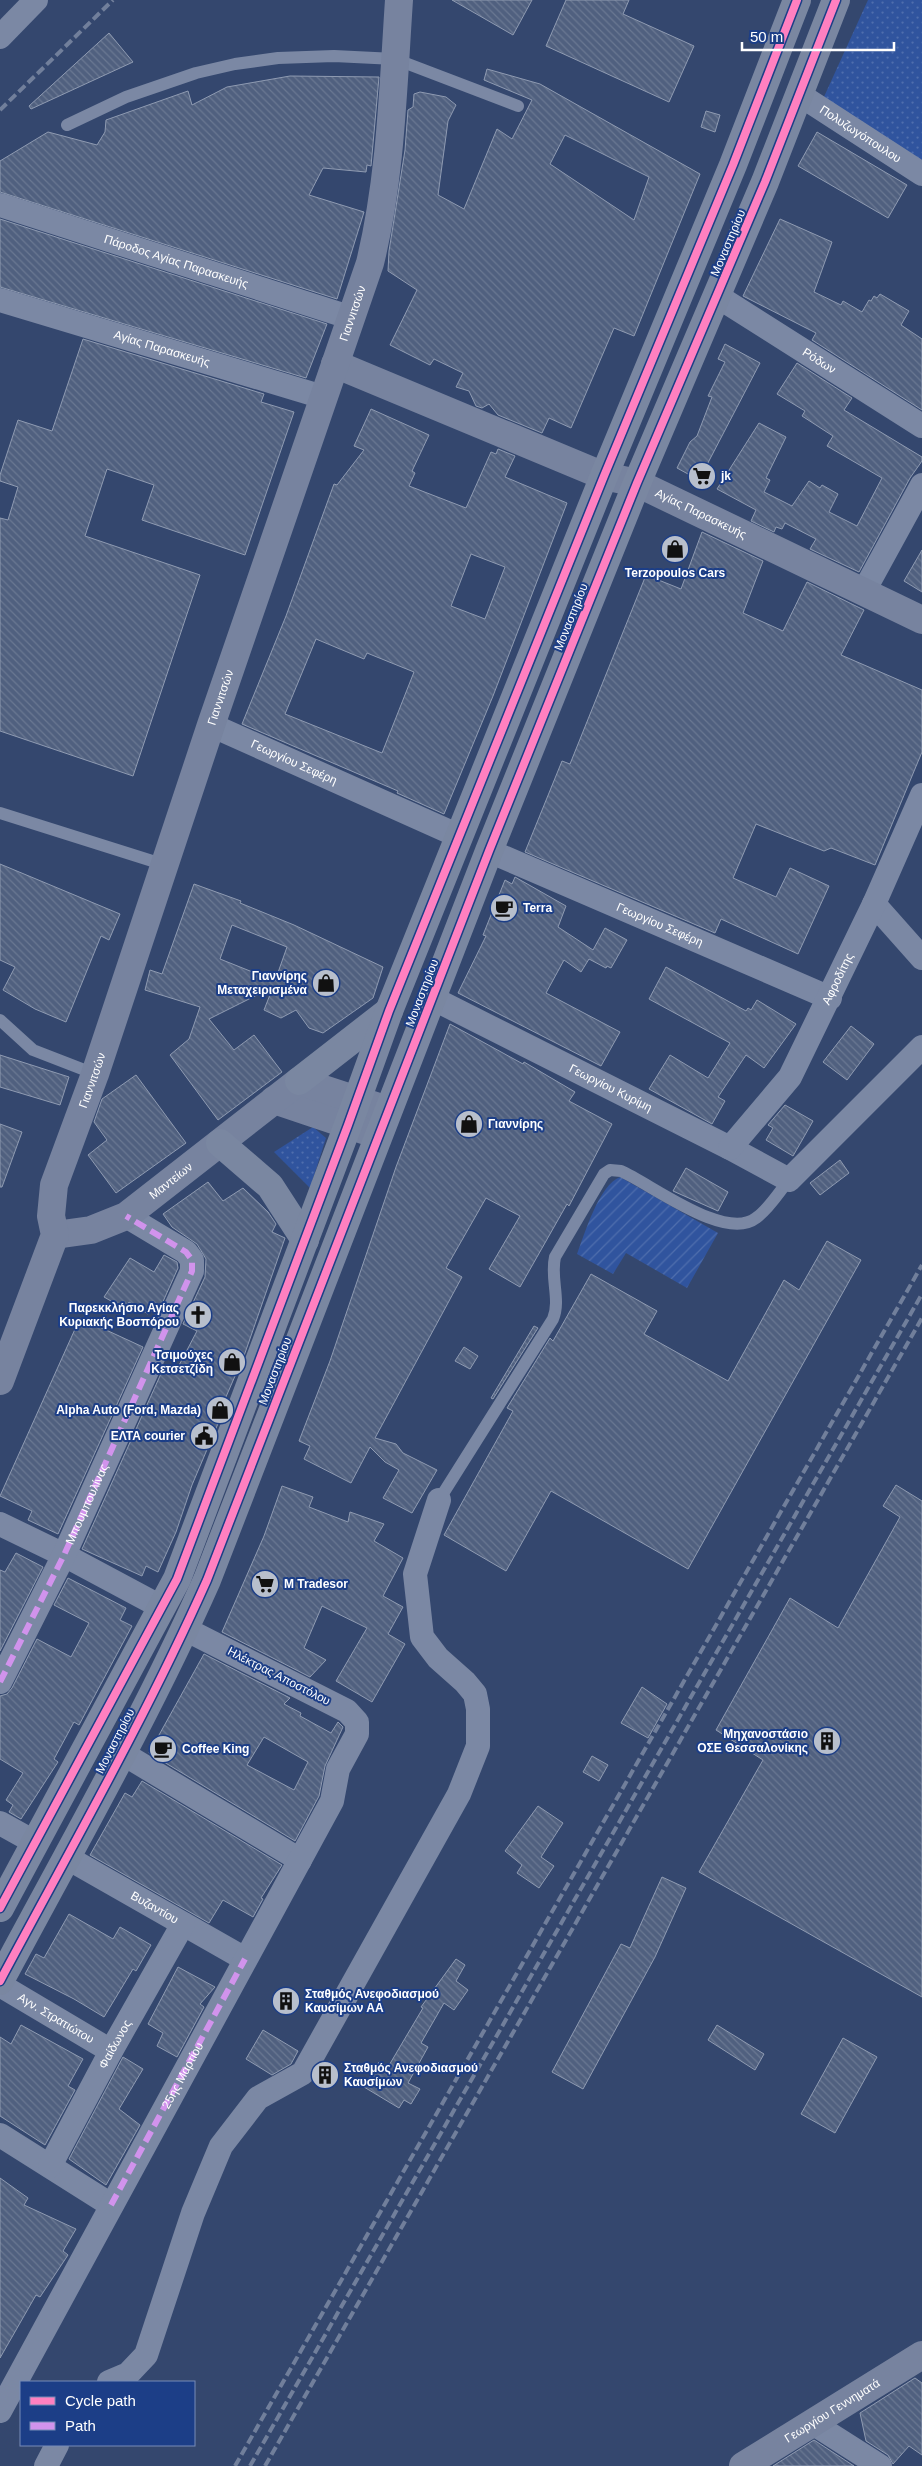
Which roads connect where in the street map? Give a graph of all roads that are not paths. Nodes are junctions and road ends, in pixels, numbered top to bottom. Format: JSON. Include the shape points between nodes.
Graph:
{"nodes":[{"id":1,"x":36,"y":0,"type":"edge"},
{"id":2,"x":399,"y":0,"type":"edge"},
{"id":3,"x":797,"y":0,"type":"edge"},
{"id":4,"x":836,"y":0,"type":"edge"},
{"id":5,"x":0,"y":36,"type":"edge"},
{"id":6,"x":395,"y":59,"type":"junction"},
{"id":7,"x":800,"y":95,"type":"junction"},
{"id":8,"x":518,"y":106,"type":"dead end"},
{"id":9,"x":67,"y":125,"type":"dead end"},
{"id":10,"x":922,"y":174,"type":"edge"},
{"id":11,"x":0,"y":204,"type":"edge"},
{"id":12,"x":717,"y":296,"type":"junction"},
{"id":13,"x":0,"y":300,"type":"edge"},
{"id":14,"x":352,"y":318,"type":"junction"},
{"id":15,"x":335,"y":364,"type":"junction"},
{"id":16,"x":323,"y":398,"type":"junction"},
{"id":17,"x":922,"y":426,"type":"edge"},
{"id":18,"x":604,"y":476,"type":"junction"},
{"id":19,"x":637,"y":483,"type":"junction"},
{"id":20,"x":922,"y":485,"type":"edge"},
{"id":21,"x":864,"y":591,"type":"junction"},
{"id":22,"x":922,"y":620,"type":"edge"},
{"id":23,"x":211,"y":725,"type":"junction"},
{"id":24,"x":922,"y":795,"type":"edge"},
{"id":25,"x":0,"y":812,"type":"edge"},
{"id":26,"x":459,"y":836,"type":"junction"},
{"id":27,"x":490,"y":851,"type":"junction"},
{"id":28,"x":164,"y":864,"type":"junction"},
{"id":29,"x":874,"y":904,"type":"junction"},
{"id":30,"x":922,"y":958,"type":"edge"},
{"id":31,"x":432,"y":998,"type":"junction"},
{"id":32,"x":830,"y":998,"type":"junction"},
{"id":33,"x":389,"y":1011,"type":"junction"},
{"id":34,"x":0,"y":1020,"type":"edge"},
{"id":35,"x":922,"y":1047,"type":"edge"},
{"id":36,"x":95,"y":1074,"type":"junction"},
{"id":37,"x":299,"y":1081,"type":"junction"},
{"id":38,"x":274,"y":1100,"type":"junction"},
{"id":39,"x":357,"y":1100,"type":"junction"},
{"id":40,"x":388,"y":1110,"type":"junction"},
{"id":41,"x":348,"y":1125,"type":"junction"},
{"id":42,"x":378,"y":1135,"type":"junction"},
{"id":43,"x":220,"y":1143,"type":"junction"},
{"id":44,"x":730,"y":1148,"type":"junction"},
{"id":45,"x":789,"y":1180,"type":"junction"},
{"id":46,"x":180,"y":1182,"type":"dead end"},
{"id":47,"x":152,"y":1204,"type":"dead end"},
{"id":48,"x":126,"y":1216,"type":"junction"},
{"id":49,"x":55,"y":1235,"type":"junction"},
{"id":50,"x":305,"y":1240,"type":"junction"},
{"id":51,"x":7,"y":1344,"type":"edge"},
{"id":52,"x":0,"y":1381,"type":"edge"},
{"id":53,"x":439,"y":1500,"type":"joint"},
{"id":54,"x":0,"y":1524,"type":"edge"},
{"id":55,"x":64,"y":1555,"type":"junction"},
{"id":56,"x":163,"y":1608,"type":"junction"},
{"id":57,"x":185,"y":1629,"type":"junction"},
{"id":58,"x":0,"y":1682,"type":"edge"},
{"id":59,"x":357,"y":1735,"type":"joint"},
{"id":60,"x":122,"y":1753,"type":"junction"},
{"id":61,"x":0,"y":1823,"type":"edge"},
{"id":62,"x":36,"y":1842,"type":"junction"},
{"id":63,"x":66,"y":1857,"type":"junction"},
{"id":64,"x":300,"y":1860,"type":"junction"},
{"id":65,"x":0,"y":1908,"type":"edge"},
{"id":66,"x":183,"y":1924,"type":"junction"},
{"id":67,"x":245,"y":1959,"type":"junction"},
{"id":68,"x":0,"y":1980,"type":"edge"},
{"id":69,"x":0,"y":1985,"type":"edge"},
{"id":70,"x":111,"y":2051,"type":"junction"},
{"id":71,"x":0,"y":2135,"type":"edge"},
{"id":72,"x":50,"y":2166,"type":"junction"},
{"id":73,"x":112,"y":2205,"type":"junction"},
{"id":74,"x":922,"y":2355,"type":"edge"},
{"id":75,"x":111,"y":2381,"type":"edge"},
{"id":76,"x":0,"y":2411,"type":"edge"},
{"id":77,"x":814,"y":2424,"type":"junction"},
{"id":78,"x":56,"y":2446,"type":"edge"},
{"id":79,"x":46,"y":2466,"type":"edge"},
{"id":80,"x":743,"y":2466,"type":"edge"},
{"id":81,"x":880,"y":2466,"type":"edge"}],
"edges":[{"from":1,"to":5,"type":"street"},
{"from":2,"to":6,"type":"street","name":"Γιαννιτσών"},
{"from":3,"to":18,"type":"main road","name":"Μοναστηρίου","via":[[733,165]]},
{"from":4,"to":7,"type":"main road","name":"Μοναστηρίου"},
{"from":6,"to":8,"type":"lane"},
{"from":6,"to":9,"type":"lane","via":[[306,57],[235,64],[196,73],[126,97]]},
{"from":6,"to":14,"type":"street","name":"Γιαννιτσών","via":[[378,227]]},
{"from":7,"to":10,"type":"street","name":"Πολυζωγόπουλου"},
{"from":7,"to":12,"type":"main road","name":"Μοναστηρίου"},
{"from":11,"to":14,"type":"street","name":"Πάροδος Αγίας Παρασκευής"},
{"from":12,"to":17,"type":"street","name":"Ρόδων"},
{"from":12,"to":19,"type":"main road","name":"Μοναστηρίου"},
{"from":13,"to":16,"type":"street","name":"Αγίας Παρασκευής"},
{"from":14,"to":15,"type":"street","name":"Γιαννιτσών"},
{"from":15,"to":16,"type":"street","name":"Γιαννιτσών"},
{"from":15,"to":18,"type":"street","name":"Αγίας Παρασκευής"},
{"from":16,"to":23,"type":"street","name":"Γιαννιτσών"},
{"from":18,"to":19,"type":"street","name":"Αγίας Παρασκευής"},
{"from":18,"to":26,"type":"main road","name":"Μοναστηρίου"},
{"from":19,"to":21,"type":"street","name":"Αγίας Παρασκευής"},
{"from":19,"to":27,"type":"main road","name":"Μοναστηρίου"},
{"from":20,"to":21,"type":"street"},
{"from":21,"to":22,"type":"street","name":"Αγίας Παρασκευής"},
{"from":23,"to":26,"type":"street","name":"Γεωργίου Σεφέρη"},
{"from":23,"to":28,"type":"street","name":"Γιαννιτσών"},
{"from":24,"to":29,"type":"street","name":"Αφροδίτης"},
{"from":25,"to":28,"type":"lane"},
{"from":26,"to":33,"type":"main road","name":"Μοναστηρίου"},
{"from":27,"to":31,"type":"main road","name":"Μοναστηρίου"},
{"from":27,"to":32,"type":"street","name":"Γεωργίου Σεφέρη"},
{"from":28,"to":36,"type":"street","name":"Γιαννιτσών"},
{"from":29,"to":30,"type":"street"},
{"from":29,"to":32,"type":"street","name":"Αφροδίτης"},
{"from":31,"to":40,"type":"main road","name":"Μοναστηρίου"},
{"from":31,"to":44,"type":"street","name":"Γεωργίου Κυρίμη"},
{"from":32,"to":44,"type":"street","name":"Αφροδίτης","via":[[790,1077]]},
{"from":33,"to":37,"type":"main road"},
{"from":33,"to":39,"type":"main road","name":"Μοναστηρίου"},
{"from":34,"to":36,"type":"lane","via":[[34,1050]]},
{"from":35,"to":45,"type":"street"},
{"from":36,"to":49,"type":"street","name":"Γιαννιτσών","via":[[54,1185],[50,1216]]},
{"from":37,"to":38,"type":"street","name":"Μαντείων"},
{"from":37,"to":39,"type":"street"},
{"from":38,"to":41,"type":"street"},
{"from":38,"to":43,"type":"street","name":"Μαντείων"},
{"from":39,"to":40,"type":"street"},
{"from":39,"to":41,"type":"main road","name":"Μοναστηρίου"},
{"from":40,"to":42,"type":"main road","name":"Μοναστηρίου"},
{"from":41,"to":42,"type":"street"},
{"from":41,"to":50,"type":"main road","name":"Μοναστηρίου"},
{"from":42,"to":57,"type":"main road","name":"Μοναστηρίου","via":[[207,1580]]},
{"from":43,"to":48,"type":"street","name":"Μαντείων"},
{"from":43,"to":50,"type":"main road","via":[[270,1186]]},
{"from":44,"to":45,"type":"street","name":"Γεωργίου Κυρίμη"},
{"from":45,"to":53,"type":"lane","via":[[755,1219],[741,1224],[723,1222],[702,1214],[622,1171],[610,1170],[604,1174],[555,1258],[552,1268],[556,1307],[553,1319]]},
{"from":46,"to":47,"type":"lane","via":[[180,1190],[161,1205]]},
{"from":48,"to":49,"type":"street","name":"Μαντείων","via":[[91,1230]]},
{"from":48,"to":55,"type":"street","name":"Μπουμπουλίνας","via":[[186,1252],[193,1266]]},
{"from":49,"to":51,"type":"street"},
{"from":50,"to":56,"type":"main road","name":"Μοναστηρίου","via":[[178,1578]]},
{"from":51,"to":52,"type":"street"},
{"from":53,"to":75,"type":"street","via":[[415,1574],[422,1637],[438,1658],[475,1694],[478,1746],[459,1794],[303,2073],[258,2098],[221,2146],[193,2213],[146,2355],[128,2374]]},
{"from":54,"to":55,"type":"street"},
{"from":55,"to":56,"type":"street"},
{"from":55,"to":58,"type":"street","name":"Μπουμπουλίνας"},
{"from":56,"to":62,"type":"main road","name":"Μοναστηρίου"},
{"from":57,"to":59,"type":"street","name":"Ηλέκτρας Αποστόλου","via":[[347,1711],[358,1722]]},
{"from":57,"to":60,"type":"main road","name":"Μοναστηρίου"},
{"from":59,"to":64,"type":"street","name":"25ης Μαρτίου","via":[[338,1769],[332,1801]]},
{"from":60,"to":63,"type":"main road","name":"Μοναστηρίου"},
{"from":60,"to":64,"type":"street"},
{"from":61,"to":62,"type":"street"},
{"from":62,"to":65,"type":"main road","name":"Μοναστηρίου"},
{"from":63,"to":66,"type":"street","name":"Βυζαντίου"},
{"from":63,"to":68,"type":"main road","name":"Μοναστηρίου"},
{"from":64,"to":67,"type":"street","name":"25ης Μαρτίου"},
{"from":66,"to":67,"type":"street","name":"Βυζαντίου"},
{"from":66,"to":70,"type":"street","name":"Φαίδωνος"},
{"from":67,"to":73,"type":"street","name":"25ης Μαρτίου"},
{"from":69,"to":70,"type":"street","name":"Αγν. Στρατιώτου"},
{"from":70,"to":72,"type":"street","name":"Φαίδωνος"},
{"from":71,"to":72,"type":"street"},
{"from":72,"to":73,"type":"street"},
{"from":73,"to":76,"type":"street","name":"25ης Μαρτίου"},
{"from":74,"to":77,"type":"street","name":"Γεωργίου Γεννηματά"},
{"from":77,"to":80,"type":"street","name":"Γεωργίου Γεννηματά"},
{"from":77,"to":81,"type":"street"},
{"from":78,"to":79,"type":"street"}]}
